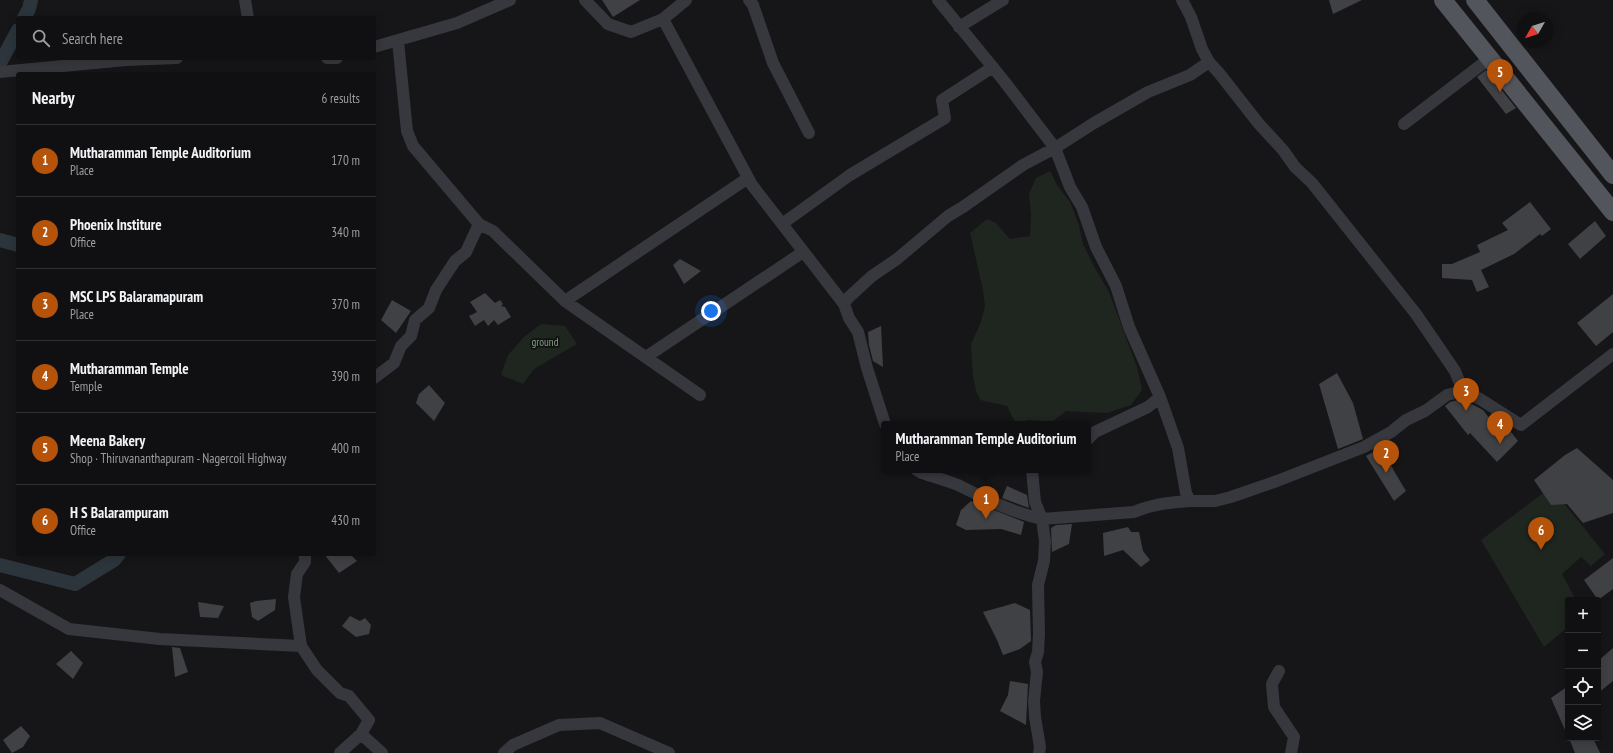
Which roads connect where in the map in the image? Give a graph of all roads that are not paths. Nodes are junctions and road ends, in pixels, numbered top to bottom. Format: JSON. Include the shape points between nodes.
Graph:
{"nodes":[{"id":1,"x":245,"y":0,"type":"edge"},
{"id":2,"x":510,"y":0,"type":"edge"},
{"id":3,"x":585,"y":0,"type":"edge"},
{"id":4,"x":686,"y":0,"type":"edge"},
{"id":5,"x":749,"y":0,"type":"edge"},
{"id":6,"x":938,"y":0,"type":"edge"},
{"id":7,"x":1003,"y":0,"type":"edge"},
{"id":8,"x":1182,"y":0,"type":"edge"},
{"id":9,"x":1443,"y":0,"type":"edge"},
{"id":10,"x":1475,"y":0,"type":"edge"},
{"id":11,"x":248,"y":16,"type":"edge"},
{"id":12,"x":663,"y":19,"type":"junction"},
{"id":13,"x":959,"y":27,"type":"junction"},
{"id":14,"x":398,"y":41,"type":"junction"},
{"id":15,"x":376,"y":46,"type":"edge"},
{"id":16,"x":1490,"y":58,"type":"junction"},
{"id":17,"x":126,"y":60,"type":"edge"},
{"id":18,"x":1209,"y":62,"type":"junction"},
{"id":19,"x":993,"y":67,"type":"junction"},
{"id":20,"x":0,"y":72,"type":"edge"},
{"id":21,"x":1404,"y":124,"type":"dead end"},
{"id":22,"x":809,"y":133,"type":"dead end"},
{"id":23,"x":1055,"y":148,"type":"junction"},
{"id":24,"x":1613,"y":175,"type":"edge"},
{"id":25,"x":748,"y":178,"type":"junction"},
{"id":26,"x":1613,"y":212,"type":"edge"},
{"id":27,"x":479,"y":224,"type":"junction"},
{"id":28,"x":782,"y":224,"type":"junction"},
{"id":29,"x":804,"y":252,"type":"junction"},
{"id":30,"x":566,"y":301,"type":"junction"},
{"id":31,"x":844,"y":304,"type":"junction"},
{"id":32,"x":1613,"y":354,"type":"edge"},
{"id":33,"x":646,"y":357,"type":"junction"},
{"id":34,"x":376,"y":376,"type":"edge"},
{"id":35,"x":1463,"y":391,"type":"junction"},
{"id":36,"x":700,"y":395,"type":"dead end"},
{"id":37,"x":1160,"y":397,"type":"junction"},
{"id":38,"x":885,"y":421,"type":"edge"},
{"id":39,"x":1091,"y":436,"type":"edge"},
{"id":40,"x":922,"y":473,"type":"edge"},
{"id":41,"x":1032,"y":473,"type":"edge"},
{"id":42,"x":1190,"y":501,"type":"junction"},
{"id":43,"x":1042,"y":520,"type":"junction"},
{"id":44,"x":305,"y":556,"type":"edge"},
{"id":45,"x":0,"y":590,"type":"edge"},
{"id":46,"x":300,"y":646,"type":"junction"},
{"id":47,"x":1278,"y":671,"type":"dead end"},
{"id":48,"x":361,"y":734,"type":"junction"},
{"id":49,"x":340,"y":753,"type":"edge"},
{"id":50,"x":382,"y":753,"type":"edge"},
{"id":51,"x":504,"y":753,"type":"edge"},
{"id":52,"x":669,"y":753,"type":"edge"},
{"id":53,"x":1040,"y":753,"type":"edge"},
{"id":54,"x":1291,"y":753,"type":"edge"}],
"edges":[{"from":1,"to":11,"type":"street"},
{"from":2,"to":14,"type":"street","via":[[457,23]]},
{"from":3,"to":12,"type":"street","via":[[608,24],[631,32]]},
{"from":4,"to":12,"type":"street"},
{"from":5,"to":22,"type":"street","via":[[773,63]]},
{"from":6,"to":13,"type":"street"},
{"from":7,"to":13,"type":"street"},
{"from":8,"to":18,"type":"street"},
{"from":9,"to":16,"type":"main road"},
{"from":10,"to":24,"type":"main road"},
{"from":12,"to":25,"type":"street"},
{"from":13,"to":19,"type":"street"},
{"from":14,"to":15,"type":"street"},
{"from":14,"to":27,"type":"street","via":[[407,130],[413,146]]},
{"from":16,"to":21,"type":"street"},
{"from":16,"to":26,"type":"main road"},
{"from":17,"to":20,"type":"street"},
{"from":18,"to":23,"type":"street","via":[[1190,75],[1148,92]]},
{"from":18,"to":35,"type":"street","via":[[1295,167],[1312,183],[1416,314],[1455,371]]},
{"from":19,"to":23,"type":"street"},
{"from":19,"to":28,"type":"street","via":[[942,100],[945,118],[850,175]]},
{"from":23,"to":31,"type":"street","via":[[1023,165],[948,216],[897,259],[872,276]]},
{"from":23,"to":37,"type":"street","via":[[1070,187],[1082,207],[1096,247],[1116,286],[1129,327]]},
{"from":25,"to":28,"type":"street"},
{"from":25,"to":30,"type":"street"},
{"from":27,"to":30,"type":"street","via":[[493,231]]},
{"from":27,"to":34,"type":"street","via":[[466,252],[455,261],[436,290],[429,308],[415,320],[411,336],[401,346],[394,363]]},
{"from":28,"to":29,"type":"street"},
{"from":29,"to":31,"type":"street"},
{"from":29,"to":33,"type":"street"},
{"from":30,"to":33,"type":"street"},
{"from":31,"to":38,"type":"street","via":[[858,332],[866,368]]},
{"from":32,"to":35,"type":"street","via":[[1521,425]]},
{"from":33,"to":36,"type":"street"},
{"from":35,"to":42,"type":"street","via":[[1447,395],[1391,432],[1348,454],[1231,497],[1215,501]]},
{"from":37,"to":39,"type":"street","via":[[1148,407]]},
{"from":37,"to":42,"type":"street","via":[[1178,448],[1186,493]]},
{"from":40,"to":43,"type":"street","via":[[961,487],[1020,514]]},
{"from":41,"to":43,"type":"street","via":[[1035,502]]},
{"from":42,"to":43,"type":"street","via":[[1146,506],[1134,512]]},
{"from":43,"to":53,"type":"street","via":[[1045,541],[1044,561],[1038,585],[1039,634],[1034,701]]},
{"from":44,"to":46,"type":"street","via":[[305,562],[297,574],[294,597]]},
{"from":45,"to":46,"type":"street","via":[[69,629],[160,639]]},
{"from":46,"to":48,"type":"street","via":[[317,670],[340,693],[350,696],[369,720]]},
{"from":47,"to":54,"type":"street","via":[[1272,684],[1274,707],[1294,737]]},
{"from":48,"to":49,"type":"street"},
{"from":48,"to":50,"type":"street"},
{"from":51,"to":52,"type":"street","via":[[513,745],[559,725],[600,723]]}]}
